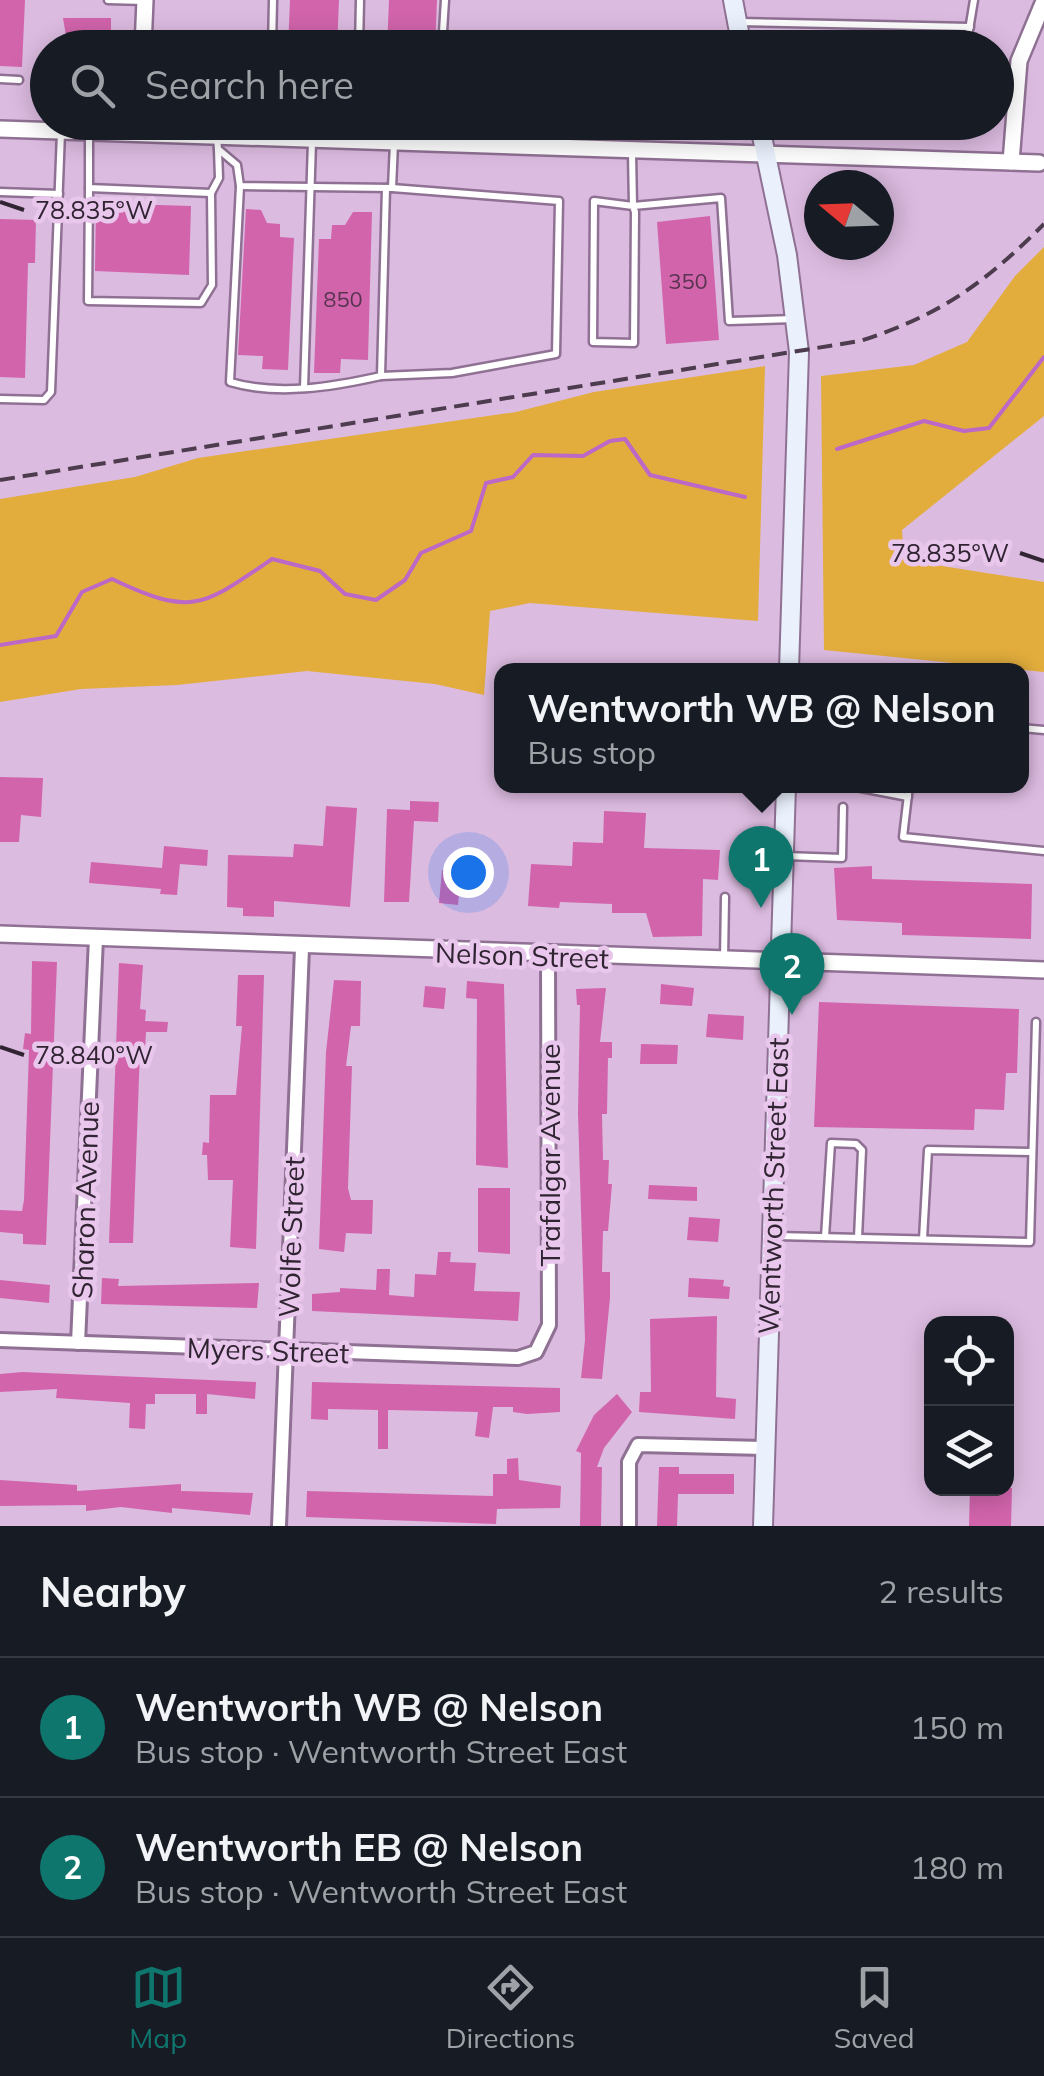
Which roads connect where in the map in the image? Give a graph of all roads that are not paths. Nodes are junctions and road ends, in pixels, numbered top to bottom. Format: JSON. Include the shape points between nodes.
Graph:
{"nodes":[{"id":1,"x":108,"y":0,"type":"edge"},
{"id":2,"x":145,"y":0,"type":"edge"},
{"id":3,"x":273,"y":0,"type":"edge"},
{"id":4,"x":360,"y":0,"type":"edge"},
{"id":5,"x":444,"y":0,"type":"edge"},
{"id":6,"x":732,"y":0,"type":"edge"},
{"id":7,"x":974,"y":0,"type":"edge"},
{"id":8,"x":1044,"y":1,"type":"edge"},
{"id":9,"x":737,"y":22,"type":"junction"},
{"id":10,"x":970,"y":27,"type":"junction"},
{"id":11,"x":144,"y":30,"type":"edge"},
{"id":12,"x":272,"y":30,"type":"edge"},
{"id":13,"x":359,"y":30,"type":"edge"},
{"id":14,"x":443,"y":30,"type":"edge"},
{"id":15,"x":739,"y":30,"type":"edge"},
{"id":16,"x":969,"y":30,"type":"edge"},
{"id":17,"x":0,"y":80,"type":"edge"},
{"id":18,"x":19,"y":80,"type":"dead end"},
{"id":19,"x":1014,"y":119,"type":"edge"},
{"id":20,"x":0,"y":129,"type":"edge"},
{"id":21,"x":30,"y":129,"type":"edge"},
{"id":22,"x":62,"y":140,"type":"edge"},
{"id":23,"x":89,"y":140,"type":"edge"},
{"id":24,"x":202,"y":140,"type":"edge"},
{"id":25,"x":229,"y":140,"type":"edge"},
{"id":26,"x":312,"y":140,"type":"joint"},
{"id":27,"x":438,"y":140,"type":"edge"},
{"id":28,"x":463,"y":140,"type":"edge"},
{"id":29,"x":763,"y":140,"type":"edge"},
{"id":30,"x":1013,"y":140,"type":"edge"},
{"id":31,"x":355,"y":142,"type":"joint"},
{"id":32,"x":217,"y":143,"type":"junction"},
{"id":33,"x":394,"y":143,"type":"junction"},
{"id":34,"x":438,"y":144,"type":"junction"},
{"id":35,"x":463,"y":145,"type":"junction"},
{"id":36,"x":632,"y":152,"type":"junction"},
{"id":37,"x":766,"y":156,"type":"junction"},
{"id":38,"x":1011,"y":162,"type":"junction"},
{"id":39,"x":1038,"y":162,"type":"dead end"},
{"id":40,"x":240,"y":186,"type":"junction"},
{"id":41,"x":89,"y":188,"type":"junction"},
{"id":42,"x":389,"y":188,"type":"junction"},
{"id":43,"x":310,"y":190,"type":"junction"},
{"id":44,"x":0,"y":192,"type":"edge"},
{"id":45,"x":212,"y":192,"type":"junction"},
{"id":46,"x":59,"y":194,"type":"junction"},
{"id":47,"x":634,"y":206,"type":"junction"},
{"id":48,"x":795,"y":319,"type":"junction"},
{"id":49,"x":381,"y":376,"type":"junction"},
{"id":50,"x":304,"y":388,"type":"junction"},
{"id":51,"x":0,"y":399,"type":"edge"},
{"id":52,"x":789,"y":663,"type":"edge"},
{"id":53,"x":786,"y":793,"type":"edge"},
{"id":54,"x":887,"y":793,"type":"edge"},
{"id":55,"x":908,"y":793,"type":"edge"},
{"id":56,"x":908,"y":797,"type":"junction"},
{"id":57,"x":843,"y":807,"type":"dead end"},
{"id":58,"x":1044,"y":852,"type":"edge"},
{"id":59,"x":784,"y":856,"type":"junction"},
{"id":60,"x":725,"y":897,"type":"dead end"},
{"id":61,"x":0,"y":934,"type":"edge"},
{"id":62,"x":96,"y":938,"type":"junction"},
{"id":63,"x":302,"y":948,"type":"junction"},
{"id":64,"x":548,"y":955,"type":"junction"},
{"id":65,"x":724,"y":961,"type":"junction"},
{"id":66,"x":780,"y":964,"type":"junction"},
{"id":67,"x":1044,"y":970,"type":"edge"},
{"id":68,"x":1036,"y":1022,"type":"dead end"},
{"id":69,"x":1032,"y":1152,"type":"junction"},
{"id":70,"x":771,"y":1236,"type":"junction"},
{"id":71,"x":825,"y":1237,"type":"junction"},
{"id":72,"x":858,"y":1238,"type":"junction"},
{"id":73,"x":923,"y":1239,"type":"junction"},
{"id":74,"x":0,"y":1340,"type":"edge"},
{"id":75,"x":78,"y":1342,"type":"junction"},
{"id":76,"x":286,"y":1351,"type":"junction"},
{"id":77,"x":536,"y":1352,"type":"joint"},
{"id":78,"x":765,"y":1448,"type":"junction"},
{"id":79,"x":278,"y":1526,"type":"edge"},
{"id":80,"x":629,"y":1526,"type":"edge"},
{"id":81,"x":763,"y":1526,"type":"edge"}],
"edges":[{"from":1,"to":2,"type":"lane"},
{"from":2,"to":11,"type":"street"},
{"from":3,"to":12,"type":"lane"},
{"from":4,"to":13,"type":"lane"},
{"from":5,"to":14,"type":"lane"},
{"from":6,"to":9,"type":"main road"},
{"from":7,"to":10,"type":"lane"},
{"from":8,"to":19,"type":"street","via":[[1018,61]]},
{"from":9,"to":10,"type":"lane"},
{"from":9,"to":15,"type":"main road"},
{"from":10,"to":16,"type":"lane"},
{"from":17,"to":18,"type":"lane"},
{"from":20,"to":21,"type":"street"},
{"from":22,"to":46,"type":"lane"},
{"from":23,"to":41,"type":"lane"},
{"from":24,"to":32,"type":"street"},
{"from":25,"to":32,"type":"street"},
{"from":26,"to":31,"type":"street"},
{"from":26,"to":43,"type":"lane"},
{"from":27,"to":34,"type":"lane"},
{"from":28,"to":35,"type":"lane"},
{"from":29,"to":37,"type":"main road"},
{"from":30,"to":38,"type":"street"},
{"from":31,"to":33,"type":"street"},
{"from":32,"to":40,"type":"lane","via":[[237,165]]},
{"from":32,"to":45,"type":"lane","via":[[219,178]]},
{"from":33,"to":34,"type":"street"},
{"from":33,"to":42,"type":"lane"},
{"from":34,"to":35,"type":"street"},
{"from":35,"to":36,"type":"street"},
{"from":36,"to":37,"type":"street"},
{"from":36,"to":47,"type":"lane"},
{"from":37,"to":38,"type":"street"},
{"from":37,"to":48,"type":"main road"},
{"from":38,"to":39,"type":"street"},
{"from":40,"to":43,"type":"lane"},
{"from":40,"to":50,"type":"lane","via":[[230,382]]},
{"from":41,"to":45,"type":"lane"},
{"from":41,"to":45,"type":"lane","via":[[88,300],[202,304],[212,285]]},
{"from":42,"to":43,"type":"lane"},
{"from":42,"to":49,"type":"lane"},
{"from":42,"to":49,"type":"lane","via":[[559,201],[556,354]]},
{"from":43,"to":50,"type":"lane"},
{"from":44,"to":46,"type":"lane"},
{"from":46,"to":51,"type":"lane","via":[[51,392],[44,400]]},
{"from":47,"to":47,"type":"lane","via":[[634,343],[592,342],[594,202]]},
{"from":47,"to":48,"type":"lane","via":[[722,198],[729,321]]},
{"from":48,"to":52,"type":"main road"},
{"from":49,"to":50,"type":"lane"},
{"from":53,"to":59,"type":"main road","name":"Wentworth Street East"},
{"from":54,"to":56,"type":"lane"},
{"from":55,"to":56,"type":"lane"},
{"from":56,"to":58,"type":"lane","via":[[904,837]]},
{"from":57,"to":59,"type":"lane","via":[[842,858]]},
{"from":59,"to":66,"type":"main road","name":"Wentworth Street East"},
{"from":60,"to":65,"type":"lane"},
{"from":61,"to":62,"type":"street","name":"Nelson Street"},
{"from":62,"to":63,"type":"street","name":"Nelson Street"},
{"from":62,"to":75,"type":"street","name":"Sharon Avenue"},
{"from":63,"to":64,"type":"street","name":"Nelson Street"},
{"from":63,"to":76,"type":"street","name":"Wolfe Street"},
{"from":64,"to":65,"type":"street","name":"Nelson Street"},
{"from":64,"to":77,"type":"street","name":"Trafalgar Avenue","via":[[550,1325]]},
{"from":65,"to":66,"type":"street","name":"Nelson Street"},
{"from":66,"to":67,"type":"street","name":"Nelson Street"},
{"from":66,"to":70,"type":"main road","name":"Wentworth Street East"},
{"from":68,"to":69,"type":"lane"},
{"from":69,"to":73,"type":"lane","via":[[928,1150]]},
{"from":69,"to":73,"type":"lane","via":[[1030,1242]]},
{"from":70,"to":71,"type":"lane"},
{"from":70,"to":78,"type":"main road","name":"Wentworth Street East"},
{"from":71,"to":72,"type":"lane"},
{"from":71,"to":72,"type":"lane","via":[[831,1143],[862,1150]]},
{"from":72,"to":73,"type":"lane"},
{"from":74,"to":75,"type":"street","name":"Myers Street"},
{"from":75,"to":76,"type":"street","name":"Myers Street"},
{"from":76,"to":77,"type":"street","name":"Myers Street","via":[[518,1358]]},
{"from":76,"to":79,"type":"street","name":"Wolfe Street"},
{"from":78,"to":80,"type":"street","via":[[638,1446],[629,1462]]},
{"from":78,"to":81,"type":"main road","name":"Wentworth Street East"}]}
